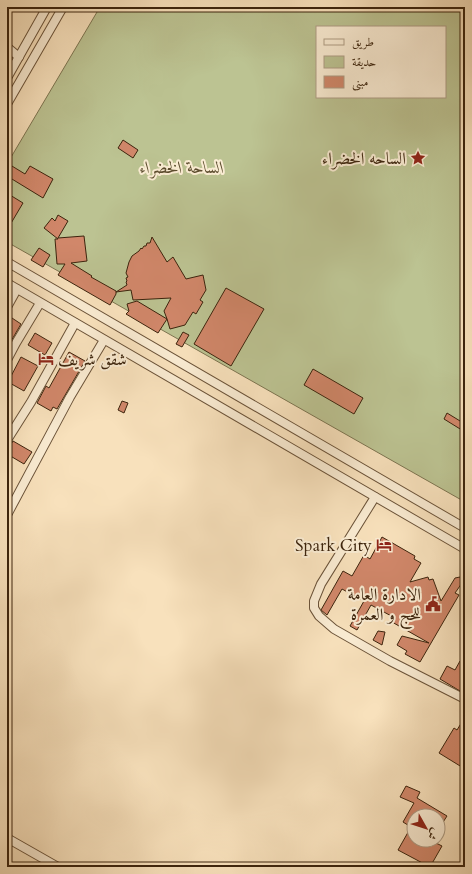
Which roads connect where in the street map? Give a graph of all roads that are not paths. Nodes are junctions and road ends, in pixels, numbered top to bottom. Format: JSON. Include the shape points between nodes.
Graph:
{"nodes":[{"id":1,"x":47,"y":7,"type":"edge"},
{"id":2,"x":63,"y":7,"type":"edge"},
{"id":3,"x":7,"y":47,"type":"edge"},
{"id":4,"x":19,"y":57,"type":"junction"},
{"id":5,"x":7,"y":78,"type":"edge"},
{"id":6,"x":7,"y":104,"type":"edge"},
{"id":7,"x":7,"y":262,"type":"edge"},
{"id":8,"x":7,"y":283,"type":"edge"},
{"id":9,"x":17,"y":289,"type":"junction"},
{"id":10,"x":40,"y":303,"type":"junction"},
{"id":11,"x":7,"y":307,"type":"edge"},
{"id":12,"x":75,"y":323,"type":"junction"},
{"id":13,"x":104,"y":340,"type":"junction"},
{"id":14,"x":7,"y":360,"type":"edge"},
{"id":15,"x":7,"y":440,"type":"edge"},
{"id":16,"x":375,"y":497,"type":"junction"},
{"id":17,"x":7,"y":514,"type":"edge"},
{"id":18,"x":465,"y":528,"type":"edge"},
{"id":19,"x":465,"y":550,"type":"edge"},
{"id":20,"x":465,"y":699,"type":"edge"},
{"id":21,"x":7,"y":838,"type":"edge"},
{"id":22,"x":58,"y":867,"type":"edge"}],
"edges":[{"from":1,"to":4,"type":"street"},
{"from":2,"to":6,"type":"street"},
{"from":3,"to":4,"type":"street"},
{"from":4,"to":5,"type":"street"},
{"from":7,"to":18,"type":"street"},
{"from":8,"to":9,"type":"street"},
{"from":9,"to":10,"type":"street"},
{"from":9,"to":11,"type":"street"},
{"from":10,"to":12,"type":"street"},
{"from":10,"to":14,"type":"street"},
{"from":12,"to":13,"type":"street"},
{"from":12,"to":15,"type":"street"},
{"from":13,"to":16,"type":"street"},
{"from":13,"to":17,"type":"street"},
{"from":16,"to":19,"type":"street"},
{"from":16,"to":20,"type":"street","via":[[321,584],[314,608],[334,629]]},
{"from":21,"to":22,"type":"street"}]}
